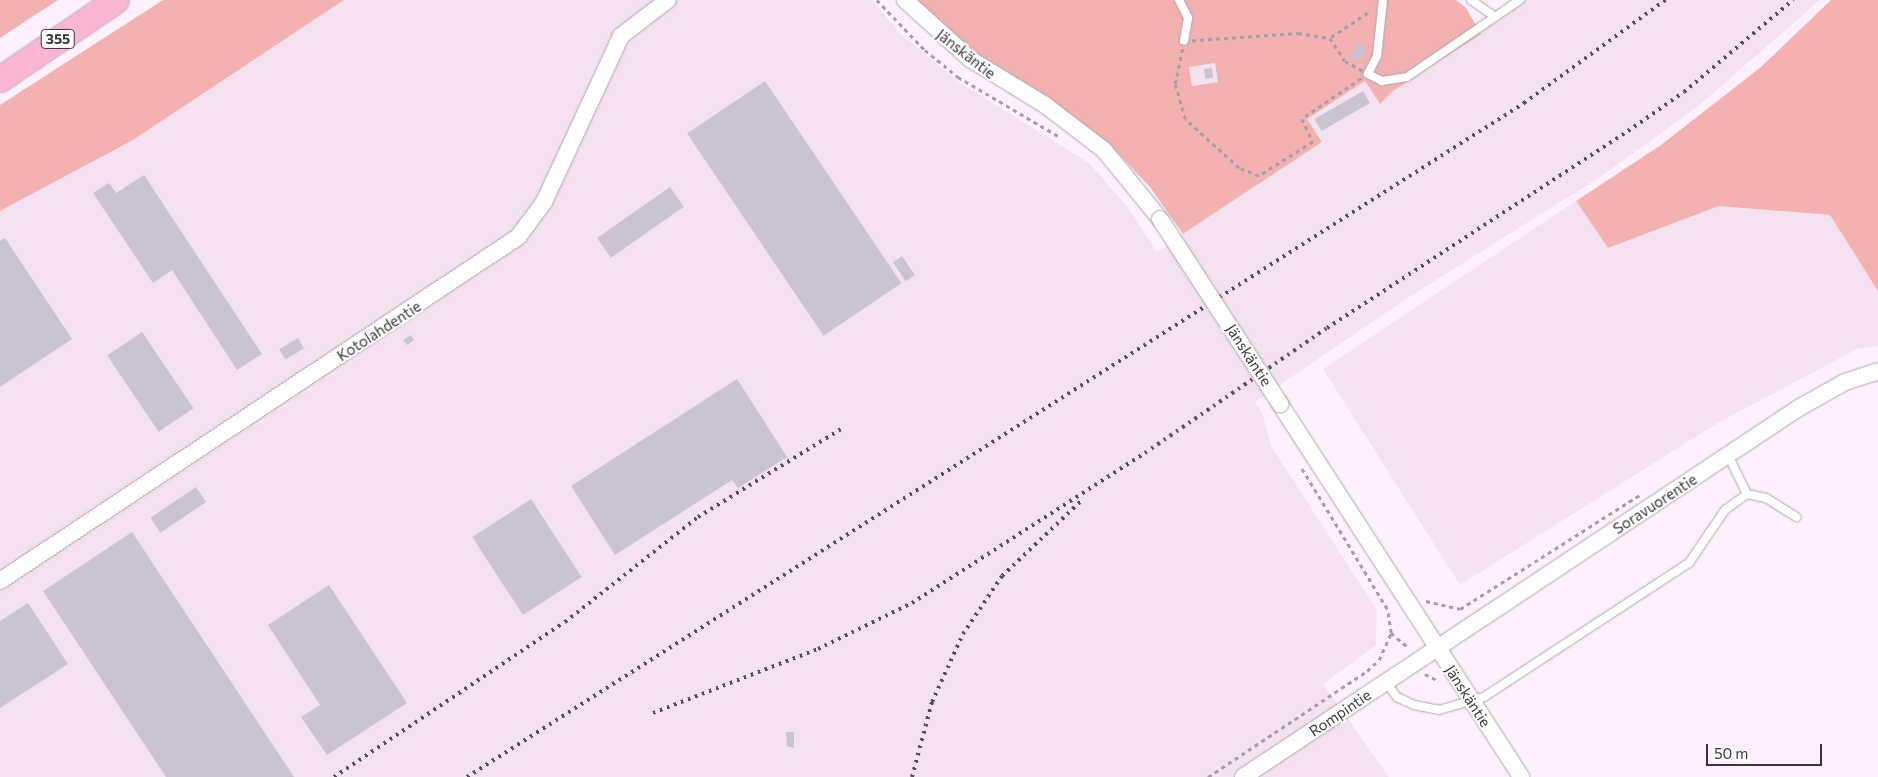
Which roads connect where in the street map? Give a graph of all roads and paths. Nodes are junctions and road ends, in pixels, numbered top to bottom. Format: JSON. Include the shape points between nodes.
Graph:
{"nodes":[{"id":1,"x":116,"y":0,"type":"edge"},
{"id":2,"x":668,"y":0,"type":"edge"},
{"id":3,"x":877,"y":0,"type":"edge"},
{"id":4,"x":905,"y":0,"type":"edge"},
{"id":5,"x":1178,"y":0,"type":"edge"},
{"id":6,"x":1383,"y":0,"type":"edge"},
{"id":7,"x":1471,"y":0,"type":"edge"},
{"id":8,"x":1520,"y":0,"type":"edge"},
{"id":9,"x":1494,"y":17,"type":"junction"},
{"id":10,"x":1330,"y":38,"type":"junction"},
{"id":11,"x":1184,"y":41,"type":"junction"},
{"id":12,"x":1368,"y":74,"type":"junction"},
{"id":13,"x":0,"y":79,"type":"edge"},
{"id":14,"x":1061,"y":138,"type":"dead end"},
{"id":15,"x":1878,"y":371,"type":"edge"},
{"id":16,"x":1728,"y":455,"type":"junction"},
{"id":17,"x":1300,"y":467,"type":"dead end"},
{"id":18,"x":1668,"y":494,"type":"junction"},
{"id":19,"x":1747,"y":494,"type":"junction"},
{"id":20,"x":1796,"y":517,"type":"dead end"},
{"id":21,"x":0,"y":581,"type":"edge"},
{"id":22,"x":1411,"y":608,"type":"junction"},
{"id":23,"x":1391,"y":633,"type":"junction"},
{"id":24,"x":1437,"y":648,"type":"junction"},
{"id":25,"x":1417,"y":661,"type":"junction"},
{"id":26,"x":1453,"y":673,"type":"junction"},
{"id":27,"x":1386,"y":682,"type":"junction"},
{"id":28,"x":1472,"y":701,"type":"junction"},
{"id":29,"x":1208,"y":777,"type":"edge"},
{"id":30,"x":1243,"y":777,"type":"edge"},
{"id":31,"x":1521,"y":777,"type":"edge"}],
"edges":[{"from":1,"to":13,"type":"main road","number":"355"},
{"from":2,"to":21,"type":"street","name":"Kotolahdentie","via":[[621,36],[544,202],[518,237]]},
{"from":3,"to":14,"type":"path","via":[[925,50],[958,77]]},
{"from":4,"to":22,"type":"street","name":"Jänskäntie","bridge":true,"via":[[970,59],[1045,105],[1104,150],[1160,219]]},
{"from":5,"to":11,"type":"lane","via":[[1188,18]]},
{"from":6,"to":10,"type":"path"},
{"from":6,"to":12,"type":"lane","via":[[1377,56]]},
{"from":7,"to":9,"type":"lane"},
{"from":8,"to":9,"type":"lane"},
{"from":9,"to":12,"type":"lane","via":[[1408,76],[1382,81]]},
{"from":10,"to":11,"type":"path","via":[[1298,33]]},
{"from":10,"to":12,"type":"path","via":[[1345,61]]},
{"from":11,"to":12,"type":"path","via":[[1175,84],[1185,118],[1239,168],[1259,176],[1312,142],[1302,119]]},
{"from":15,"to":16,"type":"street","name":"Soravuorentie","via":[[1845,382]]},
{"from":16,"to":18,"type":"street","name":"Soravuorentie"},
{"from":16,"to":19,"type":"lane"},
{"from":17,"to":23,"type":"path","via":[[1387,609]]},
{"from":18,"to":22,"type":"path","via":[[1636,494],[1460,609],[1429,600]]},
{"from":18,"to":24,"type":"street","name":"Soravuorentie"},
{"from":19,"to":20,"type":"lane","via":[[1766,498]]},
{"from":19,"to":28,"type":"lane","via":[[1725,510],[1689,562],[1484,697]]},
{"from":22,"to":24,"type":"street","name":"Jänskäntie"},
{"from":23,"to":25,"type":"path","via":[[1404,642]]},
{"from":23,"to":29,"type":"path","via":[[1379,660],[1367,671]]},
{"from":24,"to":25,"type":"street","name":"Rompintie"},
{"from":24,"to":26,"type":"street","name":"Jänskäntie"},
{"from":25,"to":26,"type":"path","via":[[1428,678],[1439,682]]},
{"from":25,"to":27,"type":"street","name":"Rompintie"},
{"from":26,"to":28,"type":"street","name":"Jänskäntie"},
{"from":27,"to":28,"type":"lane","via":[[1397,697],[1414,705],[1439,710]]},
{"from":27,"to":30,"type":"street","name":"Rompintie"},
{"from":28,"to":31,"type":"street","name":"Jänskäntie"}]}
